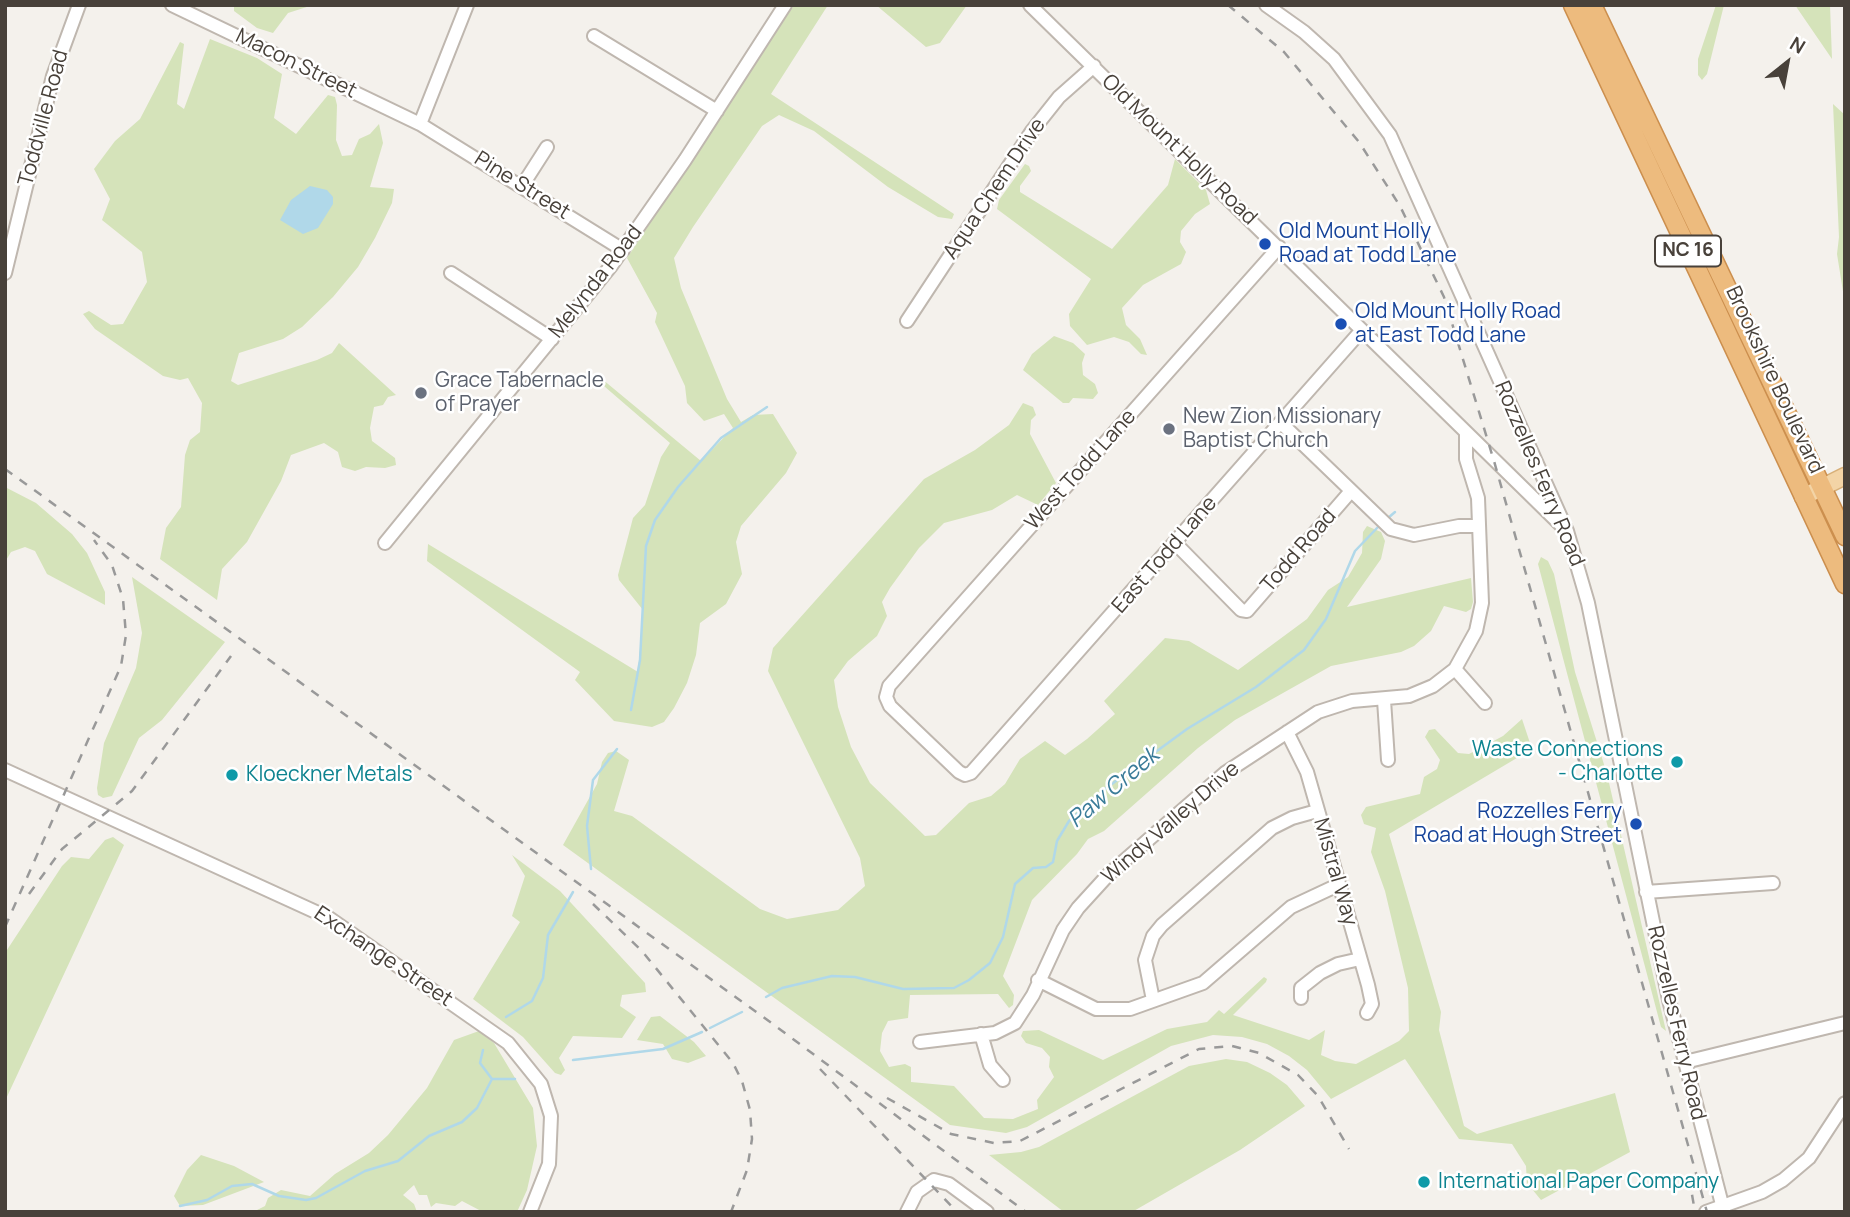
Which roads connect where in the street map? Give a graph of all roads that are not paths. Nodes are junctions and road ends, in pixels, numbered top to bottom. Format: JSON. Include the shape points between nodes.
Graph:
{"nodes":[{"id":1,"x":79,"y":5,"type":"edge"},
{"id":2,"x":172,"y":5,"type":"edge"},
{"id":3,"x":467,"y":5,"type":"edge"},
{"id":4,"x":1030,"y":5,"type":"edge"},
{"id":5,"x":1266,"y":5,"type":"edge"},
{"id":6,"x":1573,"y":5,"type":"edge"},
{"id":7,"x":1592,"y":5,"type":"edge"},
{"id":8,"x":783,"y":6,"type":"edge"},
{"id":9,"x":594,"y":36,"type":"dead end"},
{"id":10,"x":1094,"y":66,"type":"junction"},
{"id":11,"x":718,"y":111,"type":"junction"},
{"id":12,"x":421,"y":124,"type":"junction"},
{"id":13,"x":547,"y":147,"type":"dead end"},
{"id":14,"x":522,"y":186,"type":"junction"},
{"id":15,"x":1279,"y":247,"type":"junction"},
{"id":16,"x":623,"y":250,"type":"junction"},
{"id":17,"x":5,"y":273,"type":"edge"},
{"id":18,"x":451,"y":273,"type":"dead end"},
{"id":19,"x":907,"y":321,"type":"dead end"},
{"id":20,"x":1362,"y":331,"type":"junction"},
{"id":21,"x":552,"y":339,"type":"junction"},
{"id":22,"x":1281,"y":423,"type":"junction"},
{"id":23,"x":1466,"y":435,"type":"junction"},
{"id":24,"x":1845,"y":476,"type":"edge"},
{"id":25,"x":1845,"y":486,"type":"edge"},
{"id":26,"x":1351,"y":491,"type":"junction"},
{"id":27,"x":1824,"y":491,"type":"junction"},
{"id":28,"x":1805,"y":501,"type":"junction"},
{"id":29,"x":1477,"y":527,"type":"junction"},
{"id":30,"x":1567,"y":531,"type":"junction"},
{"id":31,"x":1845,"y":536,"type":"edge"},
{"id":32,"x":385,"y":543,"type":"dead end"},
{"id":33,"x":1175,"y":543,"type":"junction"},
{"id":34,"x":1845,"y":584,"type":"edge"},
{"id":35,"x":1455,"y":669,"type":"junction"},
{"id":36,"x":1384,"y":700,"type":"junction"},
{"id":37,"x":1485,"y":704,"type":"dead end"},
{"id":38,"x":1287,"y":732,"type":"junction"},
{"id":39,"x":1388,"y":760,"type":"dead end"},
{"id":40,"x":5,"y":770,"type":"edge"},
{"id":41,"x":965,"y":775,"type":"joint"},
{"id":42,"x":1317,"y":811,"type":"junction"},
{"id":43,"x":1773,"y":883,"type":"dead end"},
{"id":44,"x":1338,"y":886,"type":"junction"},
{"id":45,"x":1646,"y":892,"type":"junction"},
{"id":46,"x":1360,"y":959,"type":"junction"},
{"id":47,"x":1038,"y":980,"type":"junction"},
{"id":48,"x":1301,"y":998,"type":"dead end"},
{"id":49,"x":1153,"y":1000,"type":"junction"},
{"id":50,"x":1367,"y":1013,"type":"dead end"},
{"id":51,"x":1845,"y":1023,"type":"edge"},
{"id":52,"x":981,"y":1034,"type":"junction"},
{"id":53,"x":920,"y":1042,"type":"dead end"},
{"id":54,"x":1685,"y":1062,"type":"junction"},
{"id":55,"x":1003,"y":1080,"type":"dead end"},
{"id":56,"x":1845,"y":1103,"type":"edge"},
{"id":57,"x":1723,"y":1209,"type":"edge"},
{"id":58,"x":530,"y":1212,"type":"edge"},
{"id":59,"x":907,"y":1212,"type":"edge"},
{"id":60,"x":987,"y":1212,"type":"edge"},
{"id":61,"x":1706,"y":1212,"type":"edge"}],
"edges":[{"from":1,"to":17,"type":"street","name":"Toddville Road","via":[[53,76]]},
{"from":2,"to":12,"type":"street","name":"Macon Street"},
{"from":3,"to":12,"type":"street"},
{"from":4,"to":10,"type":"street","name":"Old Mount Holly Road"},
{"from":5,"to":30,"type":"street","name":"Rozzelles Ferry Road","via":[[1334,60],[1390,135]]},
{"from":6,"to":28,"type":"highway","name":"Brookshire Boulevard","number":"NC 16"},
{"from":7,"to":27,"type":"highway","name":"Brookshire Boulevard","number":"NC 16"},
{"from":8,"to":11,"type":"street","name":"Melynda Road"},
{"from":9,"to":11,"type":"street"},
{"from":10,"to":15,"type":"street","name":"Old Mount Holly Road"},
{"from":10,"to":19,"type":"street","name":"Aqua Chem Drive","via":[[1059,97],[1031,131]]},
{"from":11,"to":16,"type":"street","name":"Melynda Road"},
{"from":12,"to":14,"type":"street","name":"Pine Street"},
{"from":13,"to":14,"type":"street"},
{"from":14,"to":16,"type":"street","name":"Pine Street"},
{"from":15,"to":20,"type":"street","name":"Old Mount Holly Road"},
{"from":15,"to":41,"type":"street","name":"West Todd Lane","via":[[889,686],[890,706]]},
{"from":16,"to":21,"type":"street","name":"Melynda Road"},
{"from":18,"to":21,"type":"street"},
{"from":20,"to":22,"type":"street","name":"East Todd Lane"},
{"from":20,"to":23,"type":"street","name":"Old Mount Holly Road"},
{"from":21,"to":32,"type":"street","name":"Melynda Road"},
{"from":22,"to":26,"type":"street"},
{"from":22,"to":33,"type":"street","name":"East Todd Lane"},
{"from":23,"to":29,"type":"street","name":"Windy Valley Drive","via":[[1466,459],[1478,498]]},
{"from":23,"to":30,"type":"street","name":"Old Mount Holly Road"},
{"from":24,"to":27,"type":"main road"},
{"from":25,"to":27,"type":"main road"},
{"from":26,"to":29,"type":"street","via":[[1384,524],[1402,534]]},
{"from":26,"to":33,"type":"street","name":"Todd Road","via":[[1247,611]]},
{"from":27,"to":28,"type":"main road"},
{"from":27,"to":31,"type":"highway","name":"Brookshire Boulevard","number":"NC 16"},
{"from":28,"to":34,"type":"highway","name":"Brookshire Boulevard","number":"NC 16"},
{"from":29,"to":35,"type":"street","name":"Windy Valley Drive","via":[[1480,618]]},
{"from":30,"to":45,"type":"street","name":"Rozzelles Ferry Road","via":[[1588,603]]},
{"from":33,"to":41,"type":"street","name":"East Todd Lane"},
{"from":35,"to":36,"type":"street","name":"Windy Valley Drive","via":[[1422,692]]},
{"from":35,"to":37,"type":"street"},
{"from":36,"to":38,"type":"street","name":"Windy Valley Drive","via":[[1333,706]]},
{"from":36,"to":39,"type":"street"},
{"from":38,"to":42,"type":"street","name":"Mistral Way","via":[[1307,772]]},
{"from":38,"to":47,"type":"street","name":"Windy Valley Drive","via":[[1203,790],[1110,874],[1063,930]]},
{"from":40,"to":58,"type":"street","name":"Exchange Street","via":[[317,911],[508,1043],[541,1084],[551,1116],[549,1164]]},
{"from":42,"to":44,"type":"street","name":"Mistral Way"},
{"from":42,"to":49,"type":"street","via":[[1272,828],[1162,925],[1144,960]]},
{"from":43,"to":45,"type":"street"},
{"from":44,"to":46,"type":"street","name":"Mistral Way"},
{"from":44,"to":49,"type":"street","via":[[1291,907],[1203,983]]},
{"from":45,"to":54,"type":"street","name":"Rozzelles Ferry Road"},
{"from":46,"to":48,"type":"street","via":[[1320,973],[1301,988]]},
{"from":46,"to":50,"type":"street","name":"Mistral Way","via":[[1373,1004]]},
{"from":47,"to":49,"type":"street","via":[[1096,1009],[1130,1009]]},
{"from":47,"to":52,"type":"street","name":"Windy Valley Drive","via":[[1015,1023]]},
{"from":51,"to":54,"type":"street"},
{"from":52,"to":53,"type":"street","name":"Windy Valley Drive"},
{"from":52,"to":55,"type":"street","via":[[990,1065]]},
{"from":54,"to":57,"type":"street","name":"Rozzelles Ferry Road"},
{"from":56,"to":57,"type":"street","via":[[1819,1145],[1796,1170],[1774,1186]]},
{"from":57,"to":61,"type":"street"},
{"from":59,"to":60,"type":"street","via":[[917,1192],[939,1180]]}]}
